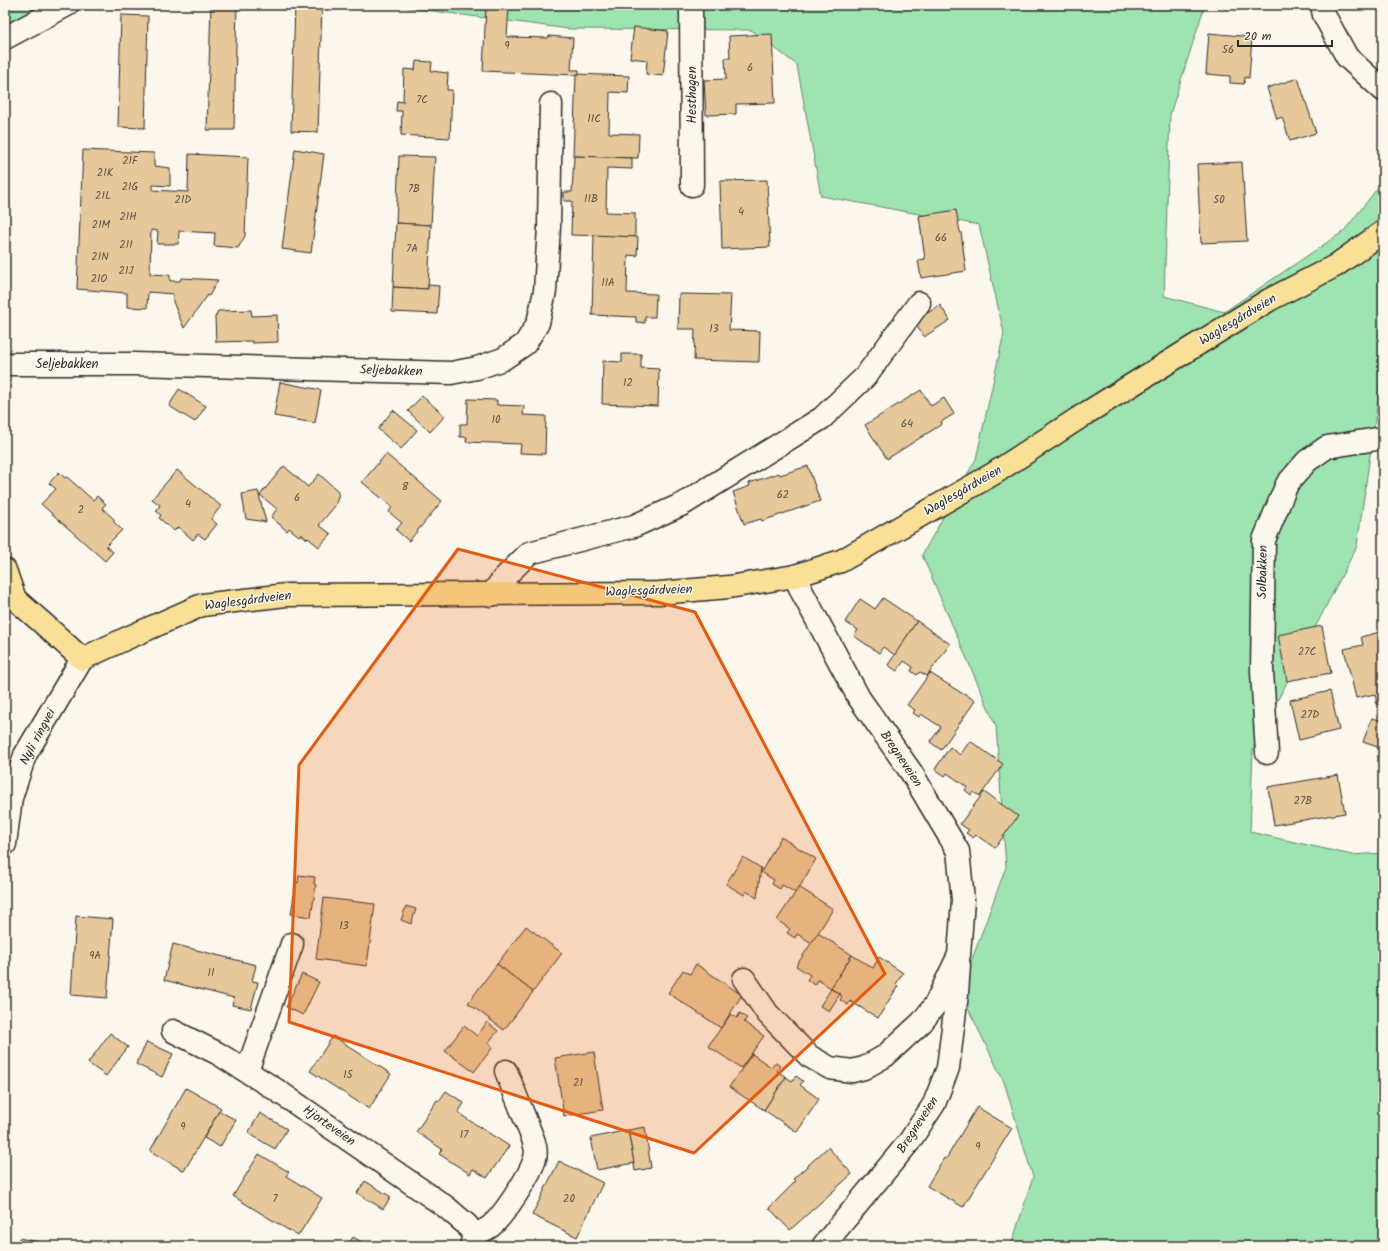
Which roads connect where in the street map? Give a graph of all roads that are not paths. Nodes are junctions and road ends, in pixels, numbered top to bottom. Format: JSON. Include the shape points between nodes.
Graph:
{"nodes":[{"id":1,"x":67,"y":5,"type":"edge"},
{"id":2,"x":691,"y":5,"type":"edge"},
{"id":3,"x":1322,"y":5,"type":"edge"},
{"id":4,"x":5,"y":38,"type":"edge"},
{"id":5,"x":1383,"y":90,"type":"edge"},
{"id":6,"x":551,"y":104,"type":"dead end"},
{"id":7,"x":692,"y":185,"type":"dead end"},
{"id":8,"x":1383,"y":232,"type":"edge"},
{"id":9,"x":919,"y":303,"type":"dead end"},
{"id":10,"x":5,"y":364,"type":"edge"},
{"id":11,"x":1383,"y":438,"type":"edge"},
{"id":12,"x":5,"y":570,"type":"edge"},
{"id":13,"x":795,"y":576,"type":"junction"},
{"id":14,"x":491,"y":595,"type":"junction"},
{"id":15,"x":10,"y":602,"type":"edge"},
{"id":16,"x":82,"y":659,"type":"junction"},
{"id":17,"x":1267,"y":753,"type":"dead end"},
{"id":18,"x":5,"y":844,"type":"edge"},
{"id":19,"x":292,"y":944,"type":"dead end"},
{"id":20,"x":959,"y":956,"type":"junction"},
{"id":21,"x":744,"y":979,"type":"dead end"},
{"id":22,"x":173,"y":1031,"type":"dead end"},
{"id":23,"x":247,"y":1071,"type":"junction"},
{"id":24,"x":506,"y":1071,"type":"dead end"},
{"id":25,"x":473,"y":1241,"type":"edge"},
{"id":26,"x":823,"y":1246,"type":"edge"}],
"edges":[{"from":1,"to":4,"type":"street"},
{"from":2,"to":7,"type":"street","name":"Hesthagen"},
{"from":3,"to":5,"type":"street","via":[[1324,16],[1347,58]]},
{"from":6,"to":10,"type":"street","name":"Seljebakken","via":[[545,291],[538,323],[525,344],[503,359],[451,373],[134,364]]},
{"from":8,"to":13,"type":"main road","name":"Waglesgårdveien","via":[[1335,266],[1256,308],[993,474],[841,561]]},
{"from":9,"to":14,"type":"street","via":[[865,377],[822,418],[683,504],[634,526],[529,553]]},
{"from":11,"to":17,"type":"street","name":"Solbakken","via":[[1327,447],[1308,461],[1287,484],[1264,540],[1262,671]]},
{"from":12,"to":15,"type":"main road"},
{"from":13,"to":14,"type":"main road","name":"Waglesgårdveien","via":[[729,587],[659,593]]},
{"from":13,"to":20,"type":"street","name":"Bregneveien","via":[[859,698],[911,772],[958,851],[963,900]]},
{"from":14,"to":16,"type":"main road","name":"Waglesgårdveien","via":[[286,595],[202,605]]},
{"from":15,"to":16,"type":"main road","via":[[47,627]]},
{"from":16,"to":18,"type":"street","name":"Nyli ringvei","via":[[25,755],[11,798]]},
{"from":19,"to":23,"type":"street"},
{"from":20,"to":21,"type":"street","name":"Bregneveien","via":[[935,1005],[922,1022],[885,1056],[864,1068],[852,1071],[830,1068],[809,1056],[768,1014]]},
{"from":20,"to":26,"type":"street","name":"Bregneveien","via":[[948,1068],[934,1104],[909,1142]]},
{"from":22,"to":23,"type":"street","name":"Hjorteveien"},
{"from":23,"to":25,"type":"street","name":"Hjorteveien","via":[[446,1207],[467,1226]]},
{"from":24,"to":25,"type":"street","name":"Hjorteveien","via":[[533,1139],[535,1158],[522,1185],[499,1218]]}]}
